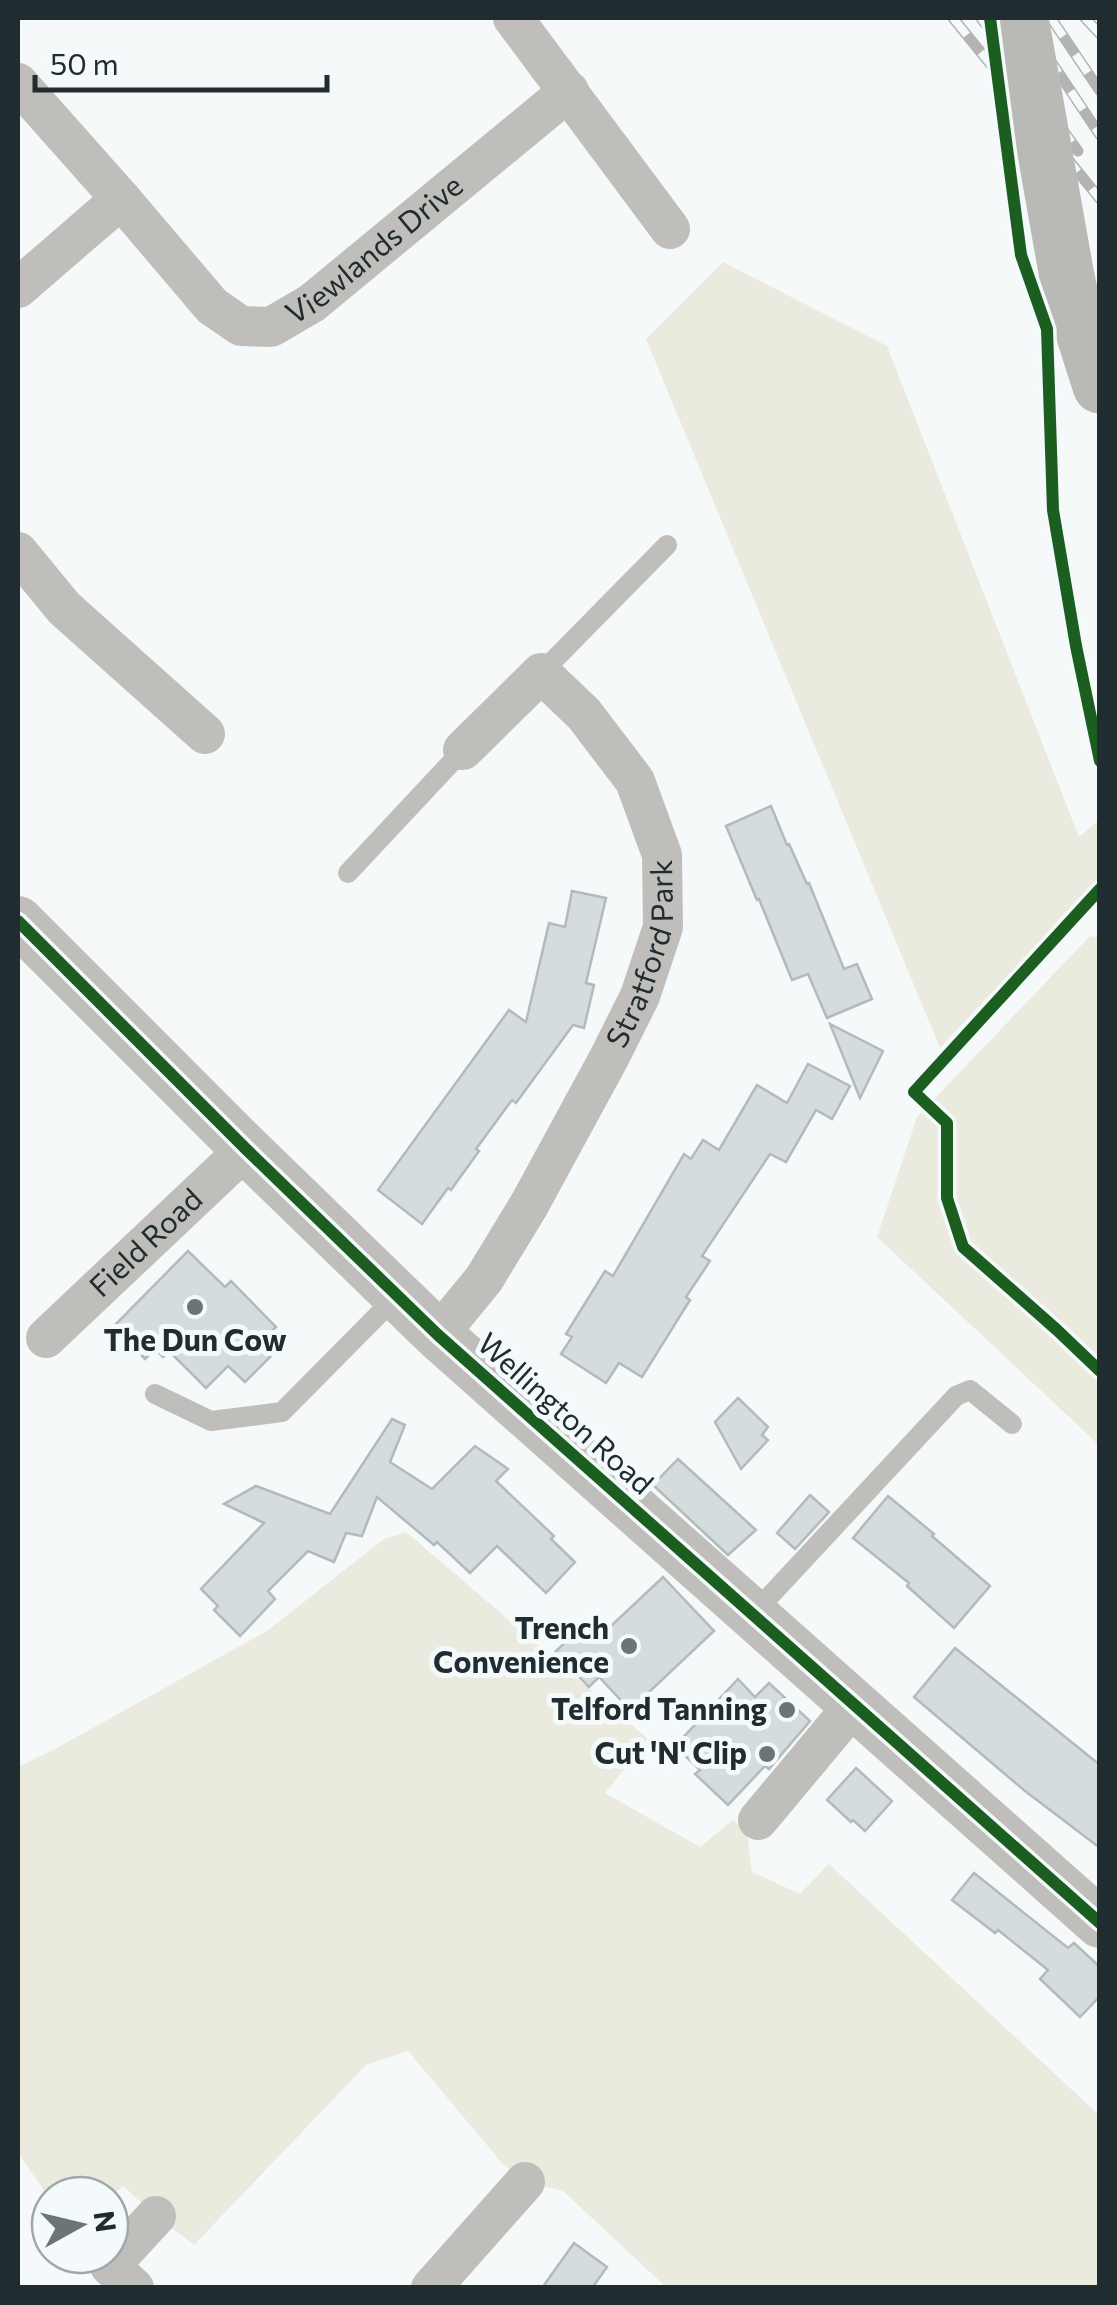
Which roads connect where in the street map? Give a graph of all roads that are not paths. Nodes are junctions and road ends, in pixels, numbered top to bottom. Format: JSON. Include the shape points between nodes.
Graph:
{"nodes":[{"id":1,"x":513,"y":18,"type":"edge"},
{"id":2,"x":1021,"y":18,"type":"edge"},
{"id":3,"x":18,"y":83,"type":"edge"},
{"id":4,"x":569,"y":91,"type":"junction"},
{"id":5,"x":121,"y":199,"type":"junction"},
{"id":6,"x":670,"y":229,"type":"dead end"},
{"id":7,"x":18,"y":288,"type":"edge"},
{"id":8,"x":1100,"y":386,"type":"edge"},
{"id":9,"x":667,"y":545,"type":"dead end"},
{"id":10,"x":18,"y":552,"type":"edge"},
{"id":11,"x":541,"y":673,"type":"junction"},
{"id":12,"x":205,"y":734,"type":"dead end"},
{"id":13,"x":463,"y":750,"type":"joint"},
{"id":14,"x":348,"y":872,"type":"dead end"},
{"id":15,"x":18,"y":921,"type":"edge"},
{"id":16,"x":246,"y":1149,"type":"junction"},
{"id":17,"x":396,"y":1294,"type":"junction"},
{"id":18,"x":438,"y":1335,"type":"junction"},
{"id":19,"x":46,"y":1338,"type":"dead end"},
{"id":20,"x":155,"y":1394,"type":"dead end"},
{"id":21,"x":1012,"y":1424,"type":"dead end"},
{"id":22,"x":753,"y":1614,"type":"junction"},
{"id":23,"x":854,"y":1704,"type":"junction"},
{"id":24,"x":758,"y":1820,"type":"dead end"},
{"id":25,"x":1100,"y":1923,"type":"edge"},
{"id":26,"x":525,"y":2182,"type":"dead end"},
{"id":27,"x":156,"y":2216,"type":"dead end"},
{"id":28,"x":134,"y":2288,"type":"edge"},
{"id":29,"x":430,"y":2288,"type":"edge"}],
"edges":[{"from":1,"to":4,"type":"street"},
{"from":2,"to":8,"type":"highway","bridge":true,"via":[[1071,295]]},
{"from":3,"to":5,"type":"street","name":"Viewlands Drive"},
{"from":4,"to":5,"type":"street","name":"Viewlands Drive","via":[[312,303],[271,327],[241,326],[212,306]]},
{"from":4,"to":6,"type":"street"},
{"from":5,"to":7,"type":"street"},
{"from":9,"to":11,"type":"lane"},
{"from":10,"to":12,"type":"street","via":[[64,608]]},
{"from":11,"to":13,"type":"street"},
{"from":11,"to":18,"type":"street","name":"Stratford Park","via":[[584,714],[635,781],[662,855],[663,927],[632,1011],[529,1204],[484,1279]]},
{"from":13,"to":14,"type":"lane"},
{"from":15,"to":16,"type":"street","name":"Wellington Road"},
{"from":16,"to":17,"type":"street","name":"Wellington Road"},
{"from":16,"to":19,"type":"street","name":"Field Road"},
{"from":17,"to":18,"type":"street","name":"Wellington Road"},
{"from":17,"to":20,"type":"lane","via":[[282,1412],[211,1421]]},
{"from":18,"to":22,"type":"street","name":"Wellington Road"},
{"from":21,"to":22,"type":"lane","via":[[970,1390],[956,1396]]},
{"from":22,"to":23,"type":"street","name":"Wellington Road"},
{"from":23,"to":24,"type":"street"},
{"from":23,"to":25,"type":"street","name":"Wellington Road"},
{"from":26,"to":29,"type":"street"},
{"from":27,"to":28,"type":"street","via":[[110,2266]]}]}
